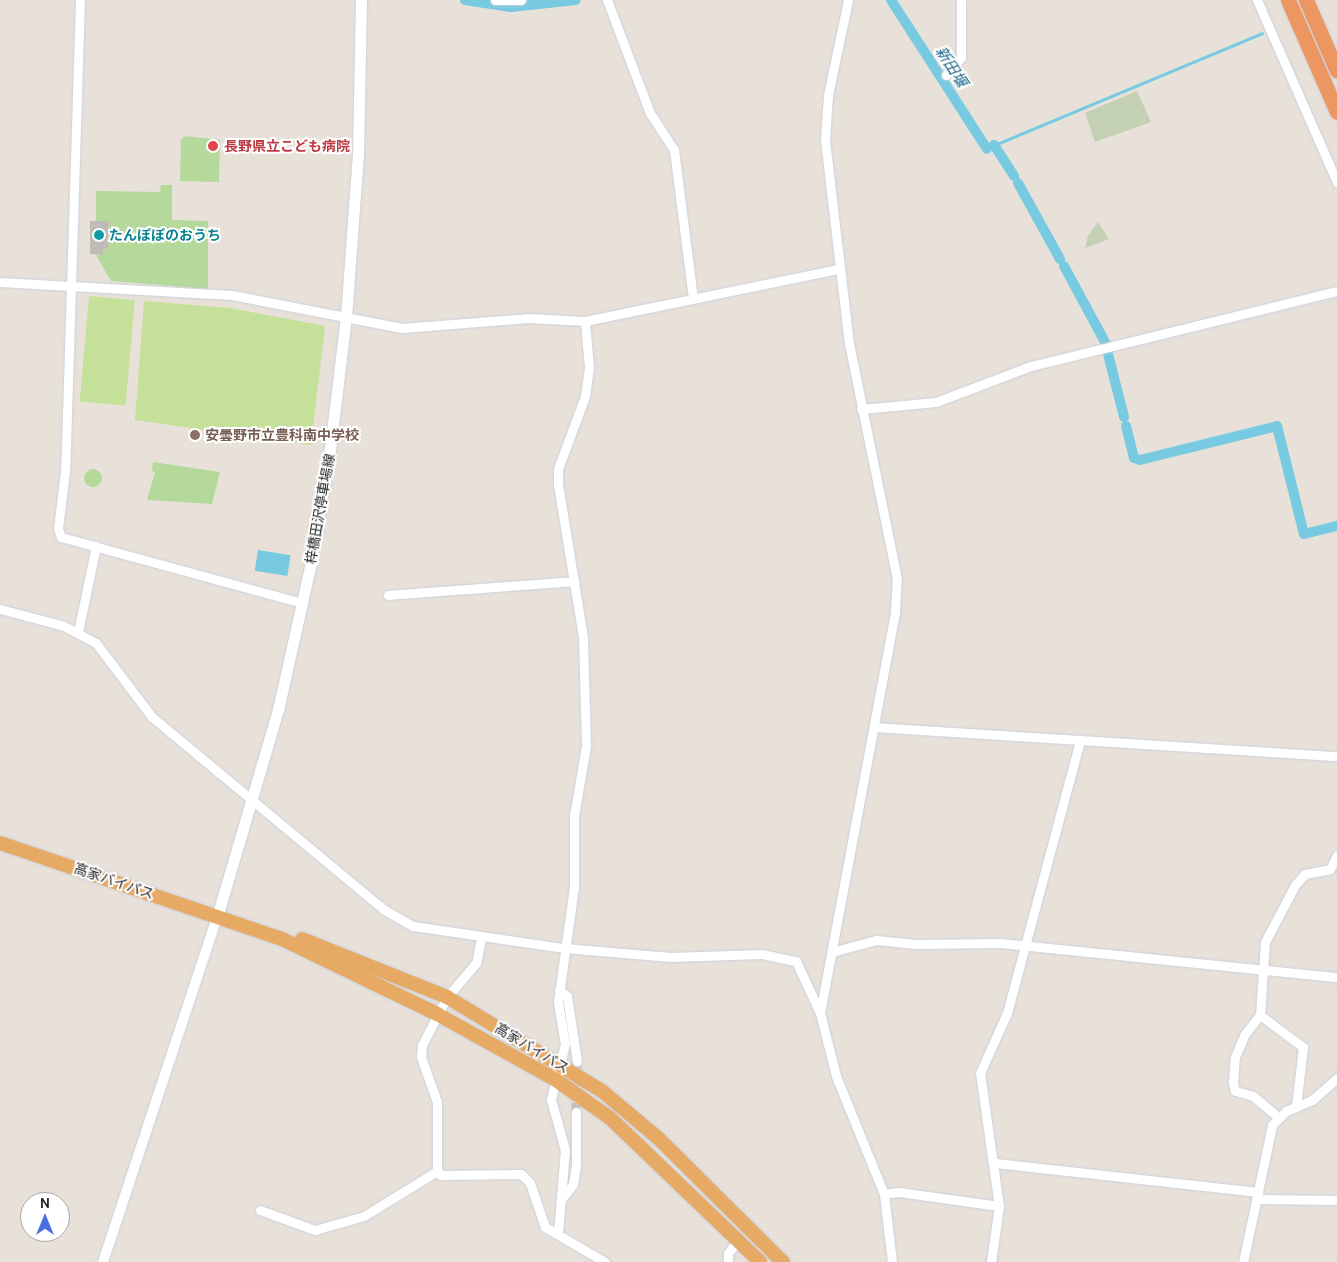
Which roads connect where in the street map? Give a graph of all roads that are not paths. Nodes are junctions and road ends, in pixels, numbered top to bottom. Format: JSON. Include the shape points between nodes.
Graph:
{"nodes":[{"id":1,"x":80,"y":0,"type":"edge"},
{"id":2,"x":361,"y":0,"type":"edge"},
{"id":3,"x":496,"y":0,"type":"edge"},
{"id":4,"x":522,"y":0,"type":"edge"},
{"id":5,"x":607,"y":0,"type":"edge"},
{"id":6,"x":848,"y":0,"type":"edge"},
{"id":7,"x":961,"y":0,"type":"edge"},
{"id":8,"x":1257,"y":0,"type":"edge"},
{"id":9,"x":1288,"y":0,"type":"edge"},
{"id":10,"x":1306,"y":0,"type":"edge"},
{"id":11,"x":1337,"y":71,"type":"edge"},
{"id":12,"x":946,"y":75,"type":"dead end"},
{"id":13,"x":1337,"y":112,"type":"edge"},
{"id":14,"x":1337,"y":182,"type":"edge"},
{"id":15,"x":839,"y":269,"type":"junction"},
{"id":16,"x":0,"y":282,"type":"edge"},
{"id":17,"x":72,"y":283,"type":"junction"},
{"id":18,"x":1337,"y":291,"type":"edge"},
{"id":19,"x":693,"y":298,"type":"junction"},
{"id":20,"x":346,"y":317,"type":"junction"},
{"id":21,"x":585,"y":321,"type":"junction"},
{"id":22,"x":861,"y":409,"type":"junction"},
{"id":23,"x":96,"y":546,"type":"junction"},
{"id":24,"x":574,"y":581,"type":"junction"},
{"id":25,"x":388,"y":595,"type":"dead end"},
{"id":26,"x":303,"y":603,"type":"junction"},
{"id":27,"x":0,"y":609,"type":"edge"},
{"id":28,"x":78,"y":632,"type":"junction"},
{"id":29,"x":874,"y":727,"type":"junction"},
{"id":30,"x":1080,"y":740,"type":"junction"},
{"id":31,"x":1337,"y":756,"type":"edge"},
{"id":32,"x":253,"y":803,"type":"junction"},
{"id":33,"x":0,"y":843,"type":"edge"},
{"id":34,"x":1337,"y":855,"type":"edge"},
{"id":35,"x":223,"y":919,"type":"junction"},
{"id":36,"x":481,"y":938,"type":"junction"},
{"id":37,"x":1023,"y":945,"type":"junction"},
{"id":38,"x":564,"y":948,"type":"junction"},
{"id":39,"x":832,"y":952,"type":"junction"},
{"id":40,"x":1263,"y":972,"type":"junction"},
{"id":41,"x":1337,"y":977,"type":"edge"},
{"id":42,"x":559,"y":990,"type":"junction"},
{"id":43,"x":447,"y":997,"type":"junction"},
{"id":44,"x":820,"y":1013,"type":"junction"},
{"id":45,"x":437,"y":1014,"type":"junction"},
{"id":46,"x":1260,"y":1015,"type":"junction"},
{"id":47,"x":577,"y":1061,"type":"tunnel mouth"},
{"id":48,"x":560,"y":1064,"type":"junction"},
{"id":49,"x":1337,"y":1078,"type":"edge"},
{"id":50,"x":556,"y":1080,"type":"junction"},
{"id":51,"x":1296,"y":1107,"type":"junction"},
{"id":52,"x":576,"y":1112,"type":"tunnel mouth"},
{"id":53,"x":1278,"y":1117,"type":"junction"},
{"id":54,"x":994,"y":1163,"type":"junction"},
{"id":55,"x":437,"y":1170,"type":"junction"},
{"id":56,"x":884,"y":1194,"type":"junction"},
{"id":57,"x":563,"y":1196,"type":"junction"},
{"id":58,"x":1258,"y":1196,"type":"junction"},
{"id":59,"x":1337,"y":1200,"type":"edge"},
{"id":60,"x":999,"y":1206,"type":"junction"},
{"id":61,"x":260,"y":1210,"type":"dead end"},
{"id":62,"x":558,"y":1233,"type":"junction"},
{"id":63,"x":738,"y":1240,"type":"junction"},
{"id":64,"x":103,"y":1262,"type":"edge"},
{"id":65,"x":605,"y":1262,"type":"edge"},
{"id":66,"x":728,"y":1262,"type":"edge"},
{"id":67,"x":760,"y":1262,"type":"edge"},
{"id":68,"x":783,"y":1262,"type":"edge"},
{"id":69,"x":892,"y":1262,"type":"edge"},
{"id":70,"x":991,"y":1262,"type":"edge"},
{"id":71,"x":1243,"y":1262,"type":"edge"}],
"edges":[{"from":1,"to":17,"type":"street"},
{"from":2,"to":20,"type":"main road","name":"梓橋田沢停車場線","via":[[358,155]]},
{"from":3,"to":4,"type":"street"},
{"from":5,"to":19,"type":"street","via":[[650,113],[674,150]]},
{"from":6,"to":15,"type":"street","via":[[825,117]]},
{"from":7,"to":12,"type":"street","via":[[961,57]]},
{"from":8,"to":14,"type":"street"},
{"from":9,"to":13,"type":"highway"},
{"from":10,"to":11,"type":"highway"},
{"from":15,"to":19,"type":"street"},
{"from":15,"to":22,"type":"street"},
{"from":16,"to":17,"type":"street"},
{"from":17,"to":20,"type":"street","via":[[232,295]]},
{"from":17,"to":23,"type":"street","via":[[65,471],[58,529],[61,537]]},
{"from":18,"to":22,"type":"street","via":[[1031,366],[936,402]]},
{"from":19,"to":21,"type":"street"},
{"from":20,"to":21,"type":"street","via":[[402,328],[528,318]]},
{"from":20,"to":26,"type":"main road","name":"梓橋田沢停車場線","via":[[327,467]]},
{"from":21,"to":24,"type":"street","via":[[589,368],[585,396],[558,469]]},
{"from":22,"to":29,"type":"street","via":[[897,579]]},
{"from":23,"to":26,"type":"street"},
{"from":23,"to":28,"type":"street"},
{"from":24,"to":25,"type":"street"},
{"from":24,"to":38,"type":"street","via":[[583,637],[586,746],[574,816],[574,886]]},
{"from":26,"to":32,"type":"main road","name":"梓橋田沢停車場線"},
{"from":27,"to":28,"type":"street"},
{"from":28,"to":32,"type":"street","via":[[109,658],[152,717]]},
{"from":29,"to":30,"type":"street"},
{"from":29,"to":39,"type":"street"},
{"from":30,"to":31,"type":"street"},
{"from":30,"to":37,"type":"street"},
{"from":32,"to":35,"type":"main road","name":"梓橋田沢停車場線"},
{"from":32,"to":36,"type":"street","via":[[399,919],[425,929]]},
{"from":33,"to":35,"type":"highway","name":"高家バイパス"},
{"from":34,"to":40,"type":"street","via":[[1330,869],[1305,874],[1295,885],[1266,942]]},
{"from":35,"to":43,"type":"highway","name":"高家バイパス","via":[[312,942]]},
{"from":35,"to":45,"type":"highway","name":"高家バイパス","via":[[341,965]]},
{"from":35,"to":64,"type":"street"},
{"from":36,"to":38,"type":"street"},
{"from":36,"to":43,"type":"street","via":[[476,963]]},
{"from":37,"to":39,"type":"street","via":[[876,940]]},
{"from":37,"to":40,"type":"street"},
{"from":37,"to":54,"type":"street","via":[[1007,1013],[980,1073]]},
{"from":38,"to":42,"type":"street"},
{"from":38,"to":44,"type":"street","via":[[671,957],[722,952],[789,959],[801,968]]},
{"from":39,"to":44,"type":"street"},
{"from":40,"to":41,"type":"street"},
{"from":40,"to":46,"type":"street"},
{"from":42,"to":47,"type":"street","via":[[567,996]]},
{"from":42,"to":48,"type":"street","via":[[565,1044]]},
{"from":43,"to":45,"type":"street"},
{"from":43,"to":48,"type":"highway","name":"高家バイパス"},
{"from":44,"to":56,"type":"street","via":[[836,1076]]},
{"from":45,"to":50,"type":"highway","name":"高家バイパス"},
{"from":45,"to":55,"type":"street","via":[[420,1057],[437,1102]]},
{"from":46,"to":51,"type":"street","via":[[1302,1047]]},
{"from":46,"to":53,"type":"street","via":[[1245,1034],[1235,1057],[1233,1083],[1235,1091],[1253,1096]]},
{"from":48,"to":50,"type":"street"},
{"from":48,"to":68,"type":"highway","name":"高家バイパス","via":[[658,1138]]},
{"from":49,"to":51,"type":"street","via":[[1312,1100]]},
{"from":50,"to":57,"type":"street","via":[[551,1099],[564,1140]]},
{"from":50,"to":63,"type":"highway","name":"高家バイパス","via":[[610,1118]]},
{"from":51,"to":53,"type":"street"},
{"from":52,"to":57,"type":"street","via":[[573,1184]]},
{"from":53,"to":58,"type":"street","via":[[1268,1134]]},
{"from":54,"to":58,"type":"street"},
{"from":54,"to":60,"type":"street"},
{"from":55,"to":61,"type":"street","via":[[364,1216],[315,1230]]},
{"from":55,"to":62,"type":"street","via":[[441,1174],[521,1174],[530,1183],[545,1227]]},
{"from":56,"to":60,"type":"street","via":[[899,1192]]},
{"from":56,"to":69,"type":"street"},
{"from":57,"to":62,"type":"street"},
{"from":58,"to":59,"type":"street"},
{"from":58,"to":71,"type":"street"},
{"from":60,"to":70,"type":"street"},
{"from":62,"to":65,"type":"street"},
{"from":63,"to":66,"type":"street","via":[[728,1253]]},
{"from":63,"to":67,"type":"highway","name":"高家バイパス"}]}
